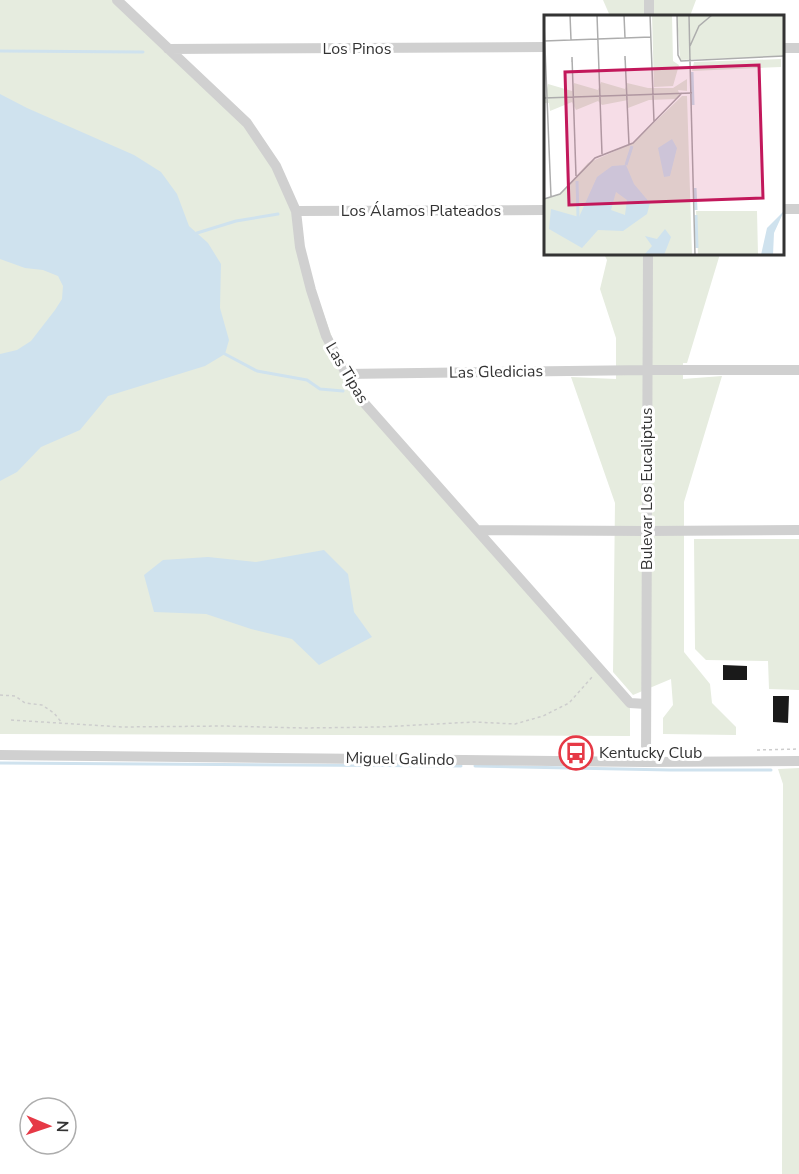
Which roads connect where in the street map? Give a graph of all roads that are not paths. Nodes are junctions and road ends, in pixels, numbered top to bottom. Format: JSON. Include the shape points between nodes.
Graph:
{"nodes":[{"id":1,"x":117,"y":0,"type":"edge"},
{"id":2,"x":544,"y":48,"type":"edge"},
{"id":3,"x":168,"y":49,"type":"junction"},
{"id":4,"x":544,"y":210,"type":"edge"},
{"id":5,"x":296,"y":211,"type":"junction"},
{"id":6,"x":648,"y":255,"type":"edge"},
{"id":7,"x":648,"y":370,"type":"junction"},
{"id":8,"x":799,"y":370,"type":"edge"},
{"id":9,"x":345,"y":374,"type":"junction"},
{"id":10,"x":477,"y":530,"type":"junction"},
{"id":11,"x":799,"y":530,"type":"edge"},
{"id":12,"x":647,"y":531,"type":"junction"},
{"id":13,"x":646,"y":704,"type":"junction"},
{"id":14,"x":0,"y":755,"type":"edge"},
{"id":15,"x":799,"y":761,"type":"edge"},
{"id":16,"x":646,"y":762,"type":"junction"}],
"edges":[{"from":1,"to":3,"type":"street","name":"Las Tipas"},
{"from":2,"to":3,"type":"street","name":"Los Pinos"},
{"from":3,"to":5,"type":"street","name":"Las Tipas","via":[[247,123],[276,166]]},
{"from":4,"to":5,"type":"street","name":"Los Álamos Plateados"},
{"from":5,"to":9,"type":"street","name":"Las Tipas","via":[[311,290],[326,336]]},
{"from":6,"to":7,"type":"street","name":"Bulevar Los Eucaliptus"},
{"from":7,"to":8,"type":"street","name":"Las Gledicias"},
{"from":7,"to":9,"type":"street","name":"Las Gledicias"},
{"from":7,"to":12,"type":"street","name":"Bulevar Los Eucaliptus"},
{"from":9,"to":10,"type":"street","name":"Las Tipas","via":[[358,396]]},
{"from":10,"to":12,"type":"street"},
{"from":10,"to":13,"type":"street","name":"Las Tipas","via":[[630,703]]},
{"from":11,"to":12,"type":"street"},
{"from":12,"to":13,"type":"street","name":"Bulevar Los Eucaliptus"},
{"from":13,"to":16,"type":"street","name":"Bulevar Los Eucaliptus"},
{"from":14,"to":16,"type":"street","name":"Miguel Galindo"},
{"from":15,"to":16,"type":"street","name":"Miguel Galindo"}]}
